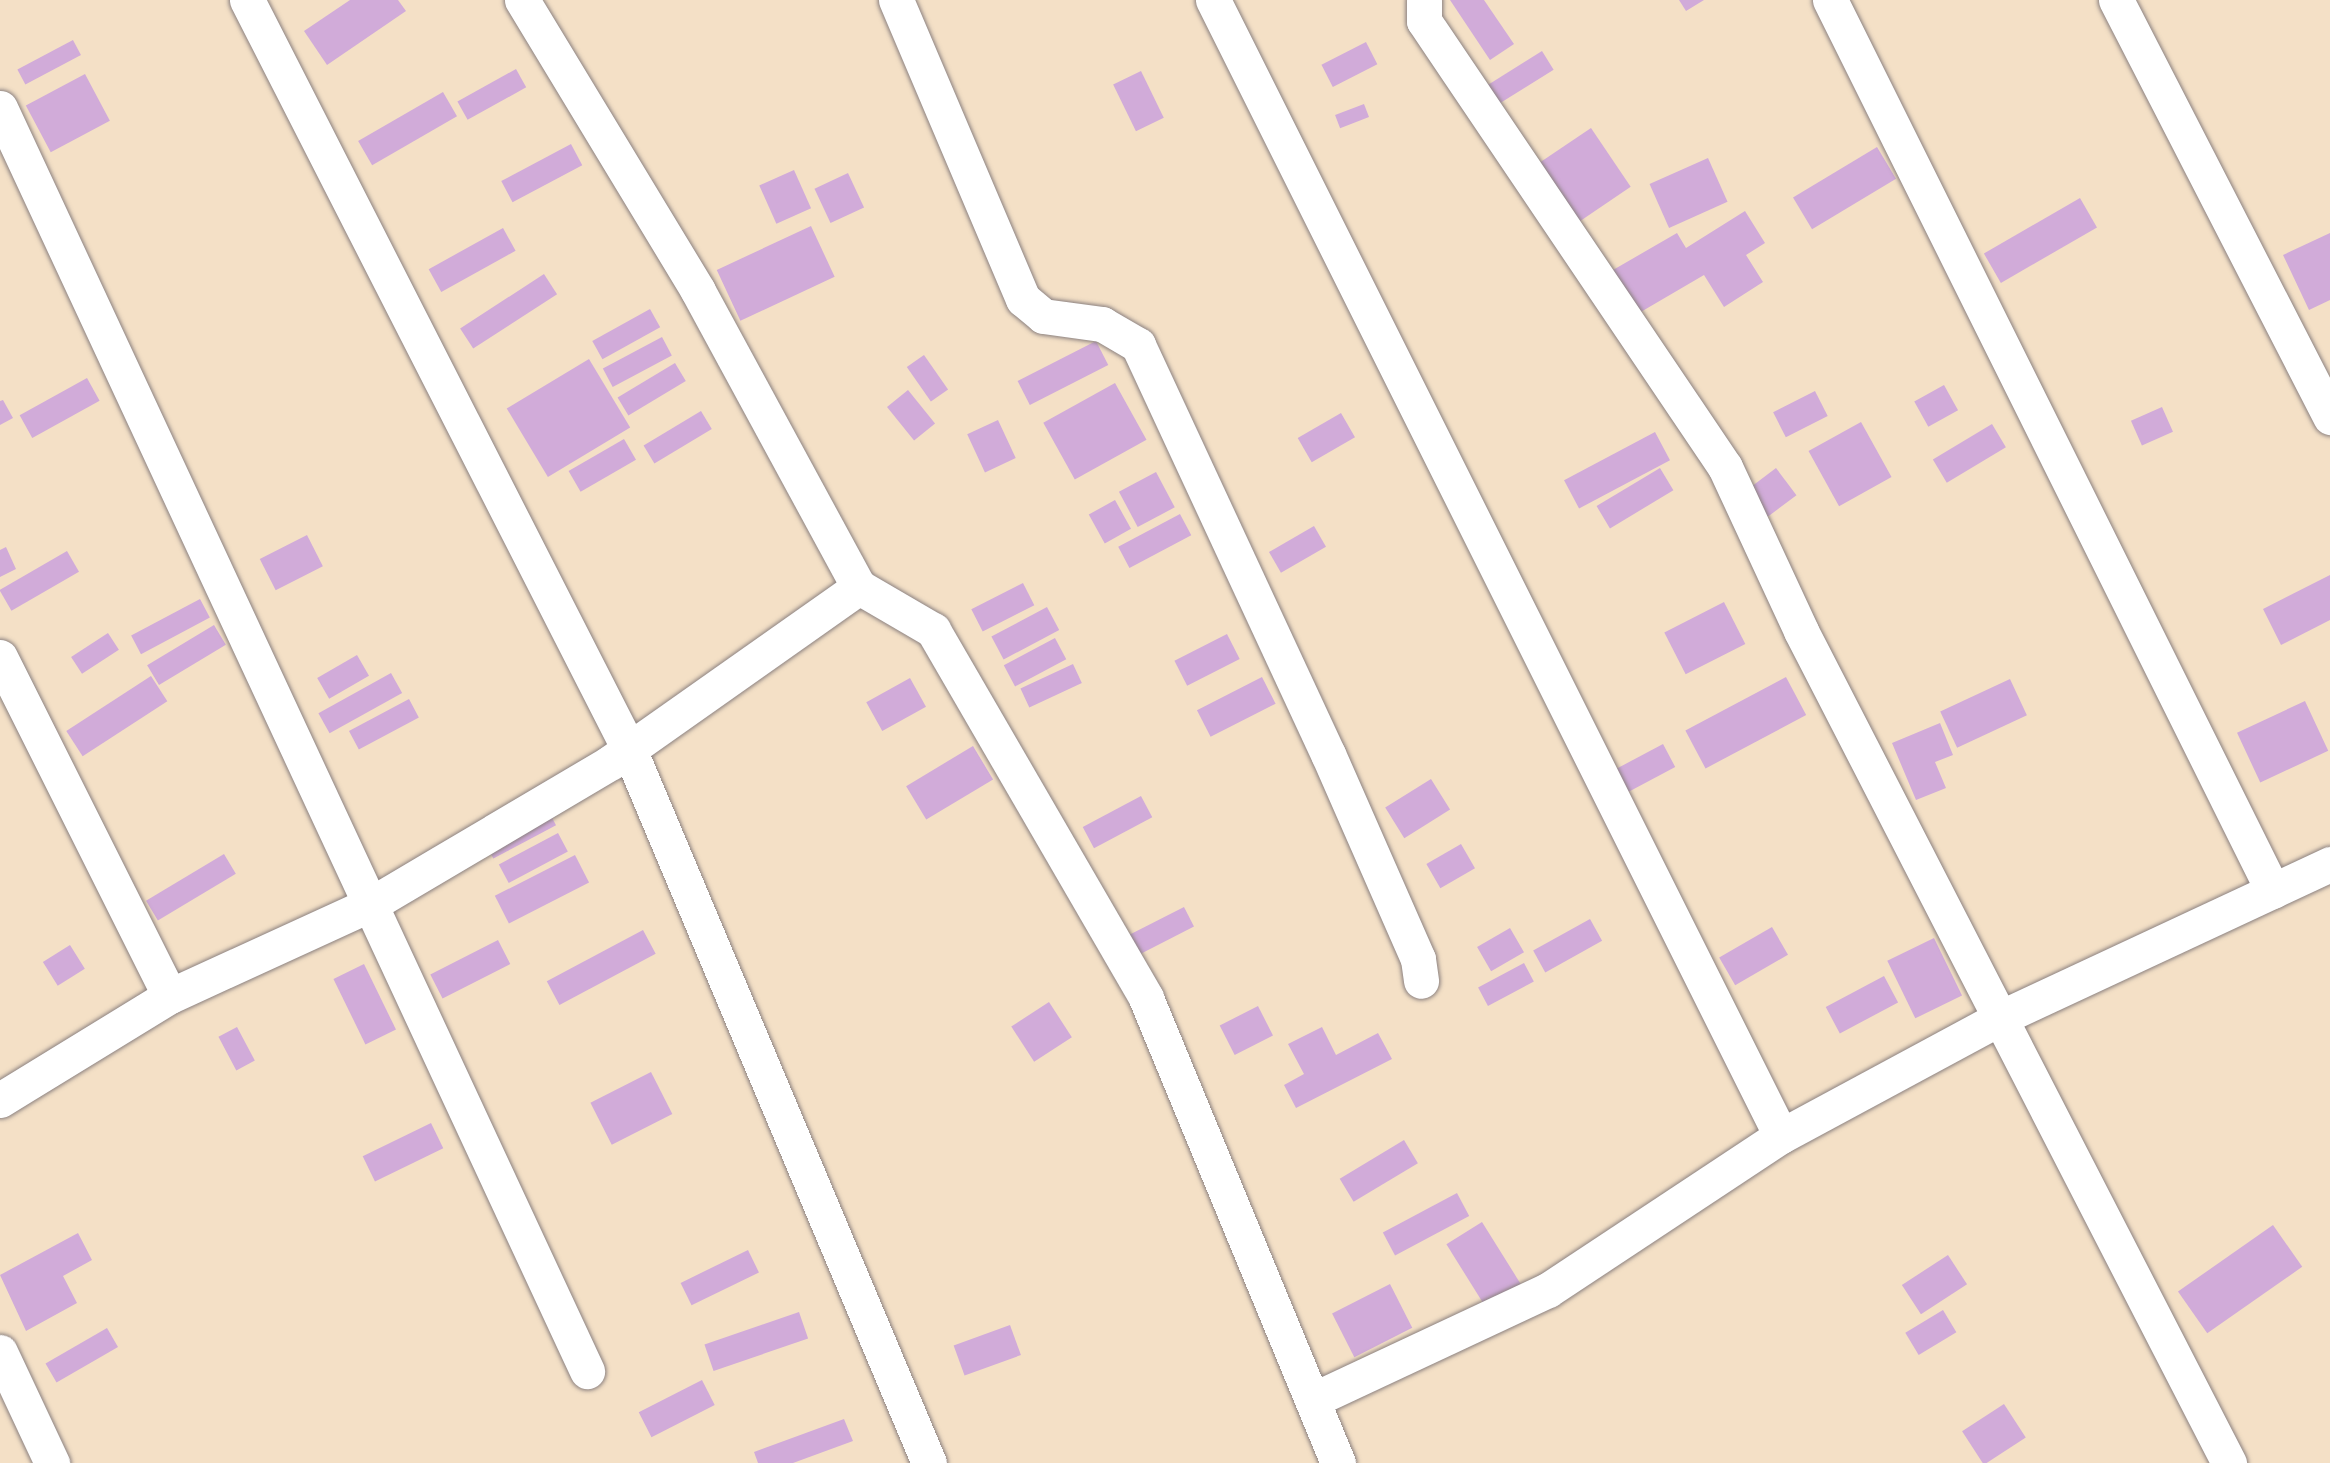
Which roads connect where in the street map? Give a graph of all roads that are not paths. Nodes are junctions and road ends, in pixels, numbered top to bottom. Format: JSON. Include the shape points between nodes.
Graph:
{"nodes":[{"id":1,"x":247,"y":0,"type":"edge"},
{"id":2,"x":522,"y":0,"type":"edge"},
{"id":3,"x":896,"y":0,"type":"edge"},
{"id":4,"x":1213,"y":0,"type":"edge"},
{"id":5,"x":1424,"y":0,"type":"edge"},
{"id":6,"x":1830,"y":0,"type":"edge"},
{"id":7,"x":2116,"y":0,"type":"edge"},
{"id":8,"x":0,"y":108,"type":"edge"},
{"id":9,"x":2330,"y":417,"type":"edge"},
{"id":10,"x":859,"y":586,"type":"junction"},
{"id":11,"x":0,"y":657,"type":"edge"},
{"id":12,"x":629,"y":749,"type":"junction"},
{"id":13,"x":2330,"y":864,"type":"edge"},
{"id":14,"x":2272,"y":891,"type":"junction"},
{"id":15,"x":373,"y":904,"type":"junction"},
{"id":16,"x":1421,"y":982,"type":"dead end"},
{"id":17,"x":170,"y":996,"type":"junction"},
{"id":18,"x":2002,"y":1017,"type":"junction"},
{"id":19,"x":0,"y":1100,"type":"edge"},
{"id":20,"x":1782,"y":1136,"type":"junction"},
{"id":21,"x":0,"y":1352,"type":"edge"},
{"id":22,"x":587,"y":1370,"type":"dead end"},
{"id":23,"x":1315,"y":1399,"type":"junction"},
{"id":24,"x":52,"y":1463,"type":"edge"},
{"id":25,"x":929,"y":1463,"type":"edge"},
{"id":26,"x":1338,"y":1463,"type":"edge"},
{"id":27,"x":2229,"y":1463,"type":"edge"}],
"edges":[{"from":1,"to":12,"type":"street"},
{"from":2,"to":10,"type":"street","via":[[698,290]]},
{"from":3,"to":16,"type":"street","via":[[1023,300],[1043,316],[1102,324],[1138,345],[1328,754],[1418,958]]},
{"from":4,"to":20,"type":"street"},
{"from":5,"to":18,"type":"street","via":[[1424,21],[1725,467],[1800,631]]},
{"from":6,"to":14,"type":"street"},
{"from":7,"to":9,"type":"street"},
{"from":8,"to":15,"type":"street"},
{"from":10,"to":12,"type":"street"},
{"from":10,"to":23,"type":"street","via":[[932,630],[1146,998]]},
{"from":11,"to":17,"type":"street"},
{"from":12,"to":15,"type":"street"},
{"from":12,"to":25,"type":"street"},
{"from":13,"to":14,"type":"street"},
{"from":14,"to":18,"type":"street"},
{"from":15,"to":17,"type":"street"},
{"from":15,"to":22,"type":"street"},
{"from":17,"to":19,"type":"street"},
{"from":18,"to":20,"type":"street"},
{"from":18,"to":27,"type":"street"},
{"from":20,"to":23,"type":"street","via":[[1548,1290]]},
{"from":21,"to":24,"type":"street"},
{"from":23,"to":26,"type":"street"}]}
